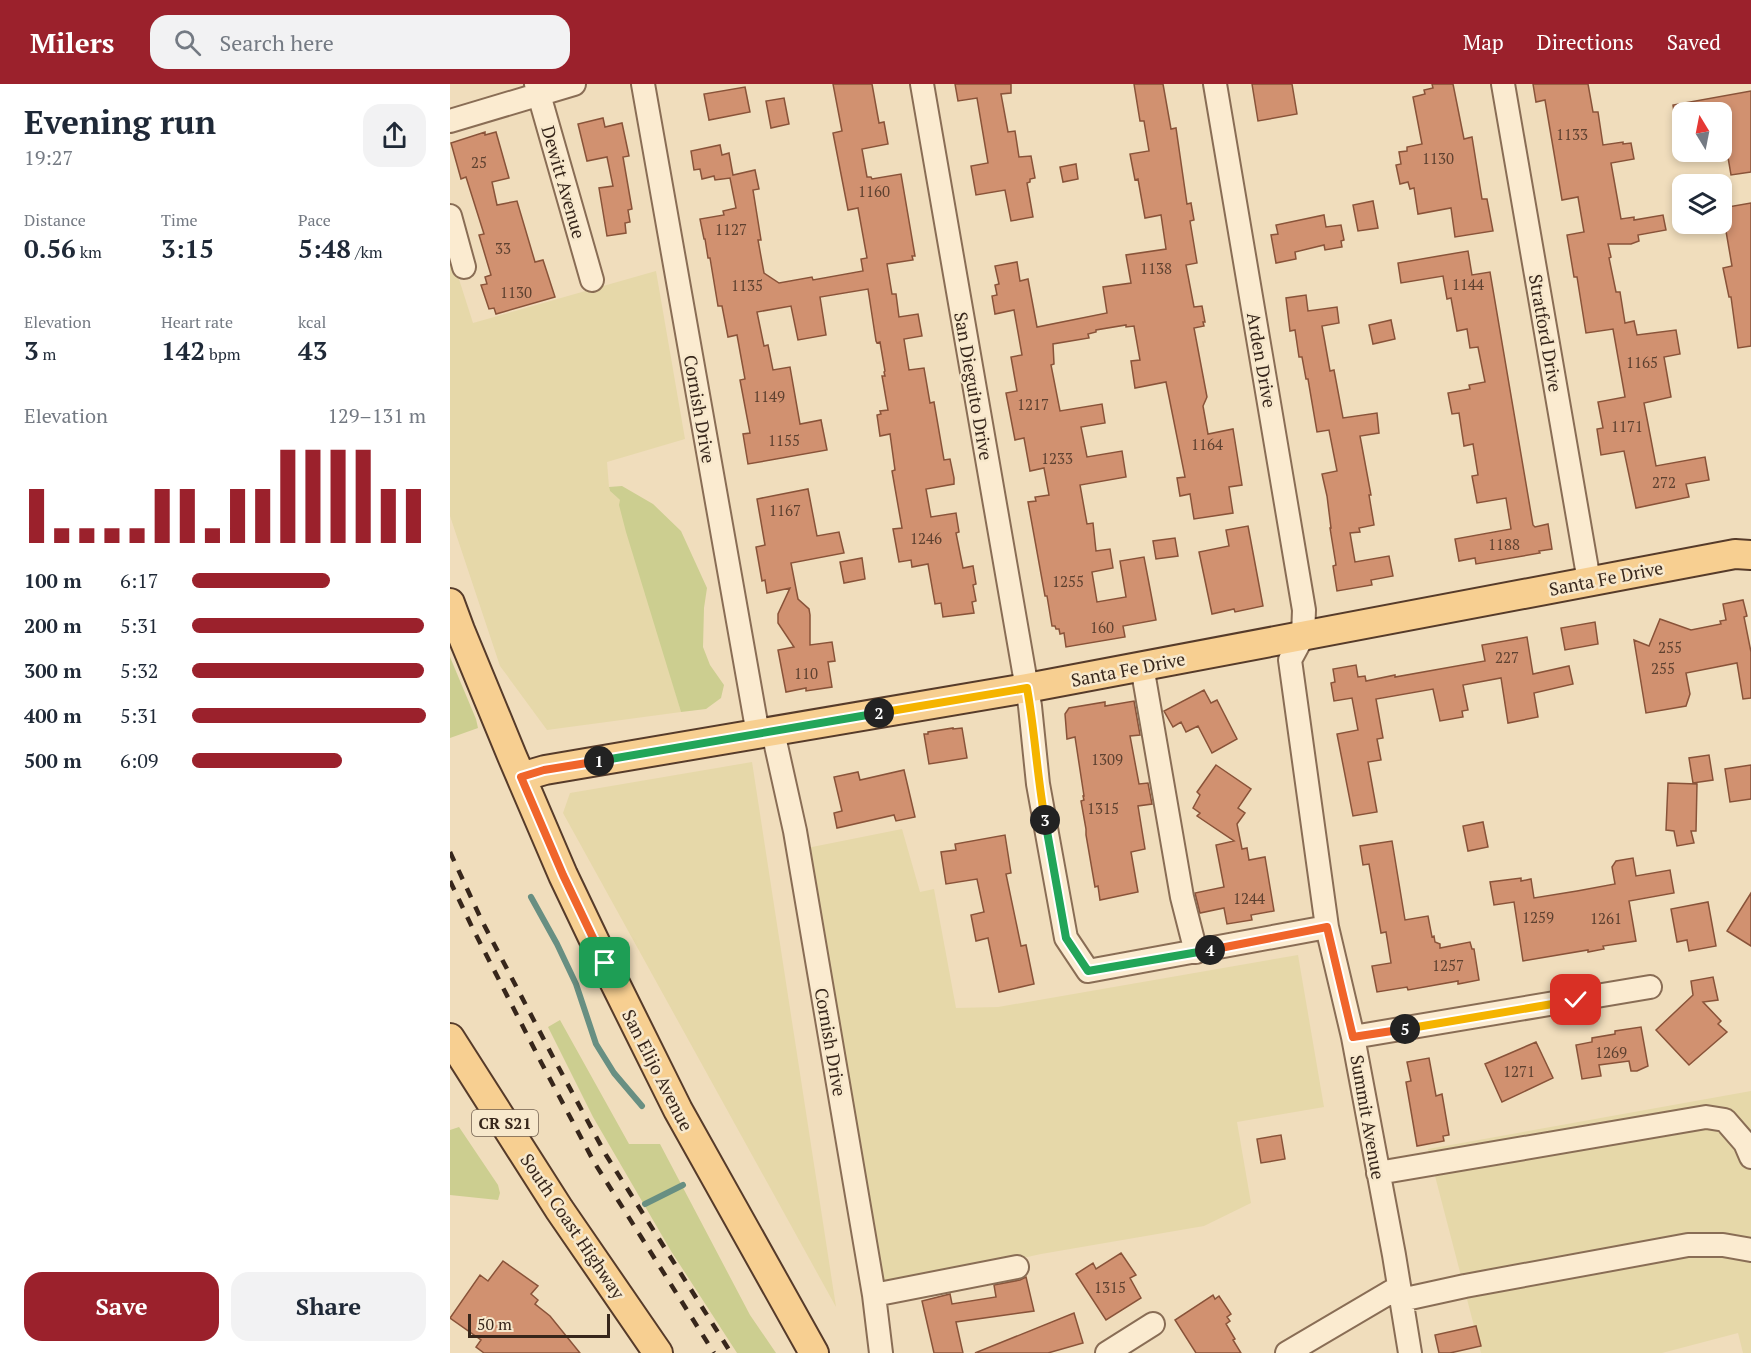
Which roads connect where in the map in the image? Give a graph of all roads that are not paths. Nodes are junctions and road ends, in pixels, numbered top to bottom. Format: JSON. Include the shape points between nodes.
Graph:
{"nodes":[{"id":1,"x":574,"y":84,"type":"edge"},
{"id":2,"x":643,"y":84,"type":"edge"},
{"id":3,"x":922,"y":84,"type":"edge"},
{"id":4,"x":1215,"y":84,"type":"edge"},
{"id":5,"x":1503,"y":84,"type":"edge"},
{"id":6,"x":537,"y":89,"type":"edge"},
{"id":7,"x":450,"y":121,"type":"edge"},
{"id":8,"x":450,"y":216,"type":"edge"},
{"id":9,"x":464,"y":267,"type":"dead end"},
{"id":10,"x":592,"y":280,"type":"dead end"},
{"id":11,"x":1746,"y":551,"type":"edge"},
{"id":12,"x":1589,"y":581,"type":"junction"},
{"id":13,"x":450,"y":603,"type":"edge"},
{"id":14,"x":1304,"y":636,"type":"junction"},
{"id":15,"x":1142,"y":666,"type":"junction"},
{"id":16,"x":1027,"y":688,"type":"junction"},
{"id":17,"x":765,"y":733,"type":"junction"},
{"id":18,"x":521,"y":777,"type":"junction"},
{"id":19,"x":1327,"y":927,"type":"junction"},
{"id":20,"x":1196,"y":952,"type":"junction"},
{"id":21,"x":1650,"y":987,"type":"dead end"},
{"id":22,"x":1353,"y":1037,"type":"junction"},
{"id":23,"x":450,"y":1038,"type":"edge"},
{"id":24,"x":1751,"y":1156,"type":"edge"},
{"id":25,"x":1378,"y":1173,"type":"junction"},
{"id":26,"x":1751,"y":1250,"type":"edge"},
{"id":27,"x":1017,"y":1268,"type":"dead end"},
{"id":28,"x":1408,"y":1294,"type":"junction"},
{"id":29,"x":874,"y":1295,"type":"junction"},
{"id":30,"x":1153,"y":1324,"type":"dead end"},
{"id":31,"x":658,"y":1353,"type":"edge"},
{"id":32,"x":814,"y":1353,"type":"edge"},
{"id":33,"x":881,"y":1353,"type":"edge"},
{"id":34,"x":1107,"y":1353,"type":"edge"},
{"id":35,"x":1287,"y":1353,"type":"edge"},
{"id":36,"x":1410,"y":1353,"type":"edge"}],
"edges":[{"from":1,"to":6,"type":"street"},
{"from":2,"to":17,"type":"street","name":"Cornish Drive"},
{"from":3,"to":16,"type":"street","name":"San Dieguito Drive"},
{"from":4,"to":14,"type":"street","name":"Arden Drive","via":[[1304,610]]},
{"from":5,"to":12,"type":"street","name":"Stratford Drive"},
{"from":6,"to":7,"type":"street"},
{"from":6,"to":10,"type":"street","name":"Dewitt Avenue"},
{"from":8,"to":9,"type":"street"},
{"from":11,"to":12,"type":"main road","name":"Santa Fe Drive"},
{"from":12,"to":14,"type":"main road","name":"Santa Fe Drive"},
{"from":13,"to":18,"type":"main road","name":"San Elijo Avenue"},
{"from":14,"to":15,"type":"main road","name":"Santa Fe Drive"},
{"from":14,"to":19,"type":"street","name":"Summit Avenue","via":[[1290,660]]},
{"from":15,"to":16,"type":"main road","name":"Santa Fe Drive"},
{"from":15,"to":20,"type":"street","via":[[1182,897]]},
{"from":16,"to":17,"type":"main road","name":"Santa Fe Drive"},
{"from":16,"to":20,"type":"street","name":"San Dieguito Drive","via":[[1038,784],[1066,938],[1088,971]]},
{"from":17,"to":18,"type":"main road","name":"Santa Fe Drive"},
{"from":17,"to":29,"type":"street","name":"Cornish Drive","via":[[795,831]]},
{"from":18,"to":32,"type":"main road","name":"San Elijo Avenue","via":[[572,895],[678,1110]]},
{"from":19,"to":20,"type":"street"},
{"from":19,"to":22,"type":"street","name":"Summit Avenue"},
{"from":21,"to":22,"type":"street"},
{"from":22,"to":25,"type":"street","name":"Summit Avenue"},
{"from":23,"to":31,"type":"main road","name":"South Coast Highway","number":"CR S21","via":[[559,1209]]},
{"from":24,"to":25,"type":"street","via":[[1725,1120],[1706,1117]]},
{"from":25,"to":28,"type":"street","name":"Summit Avenue"},
{"from":26,"to":28,"type":"street","via":[[1688,1245]]},
{"from":27,"to":29,"type":"street"},
{"from":28,"to":35,"type":"street"},
{"from":28,"to":36,"type":"street","name":"Summit Avenue"},
{"from":29,"to":33,"type":"street","name":"Cornish Drive"},
{"from":30,"to":34,"type":"street"}]}
